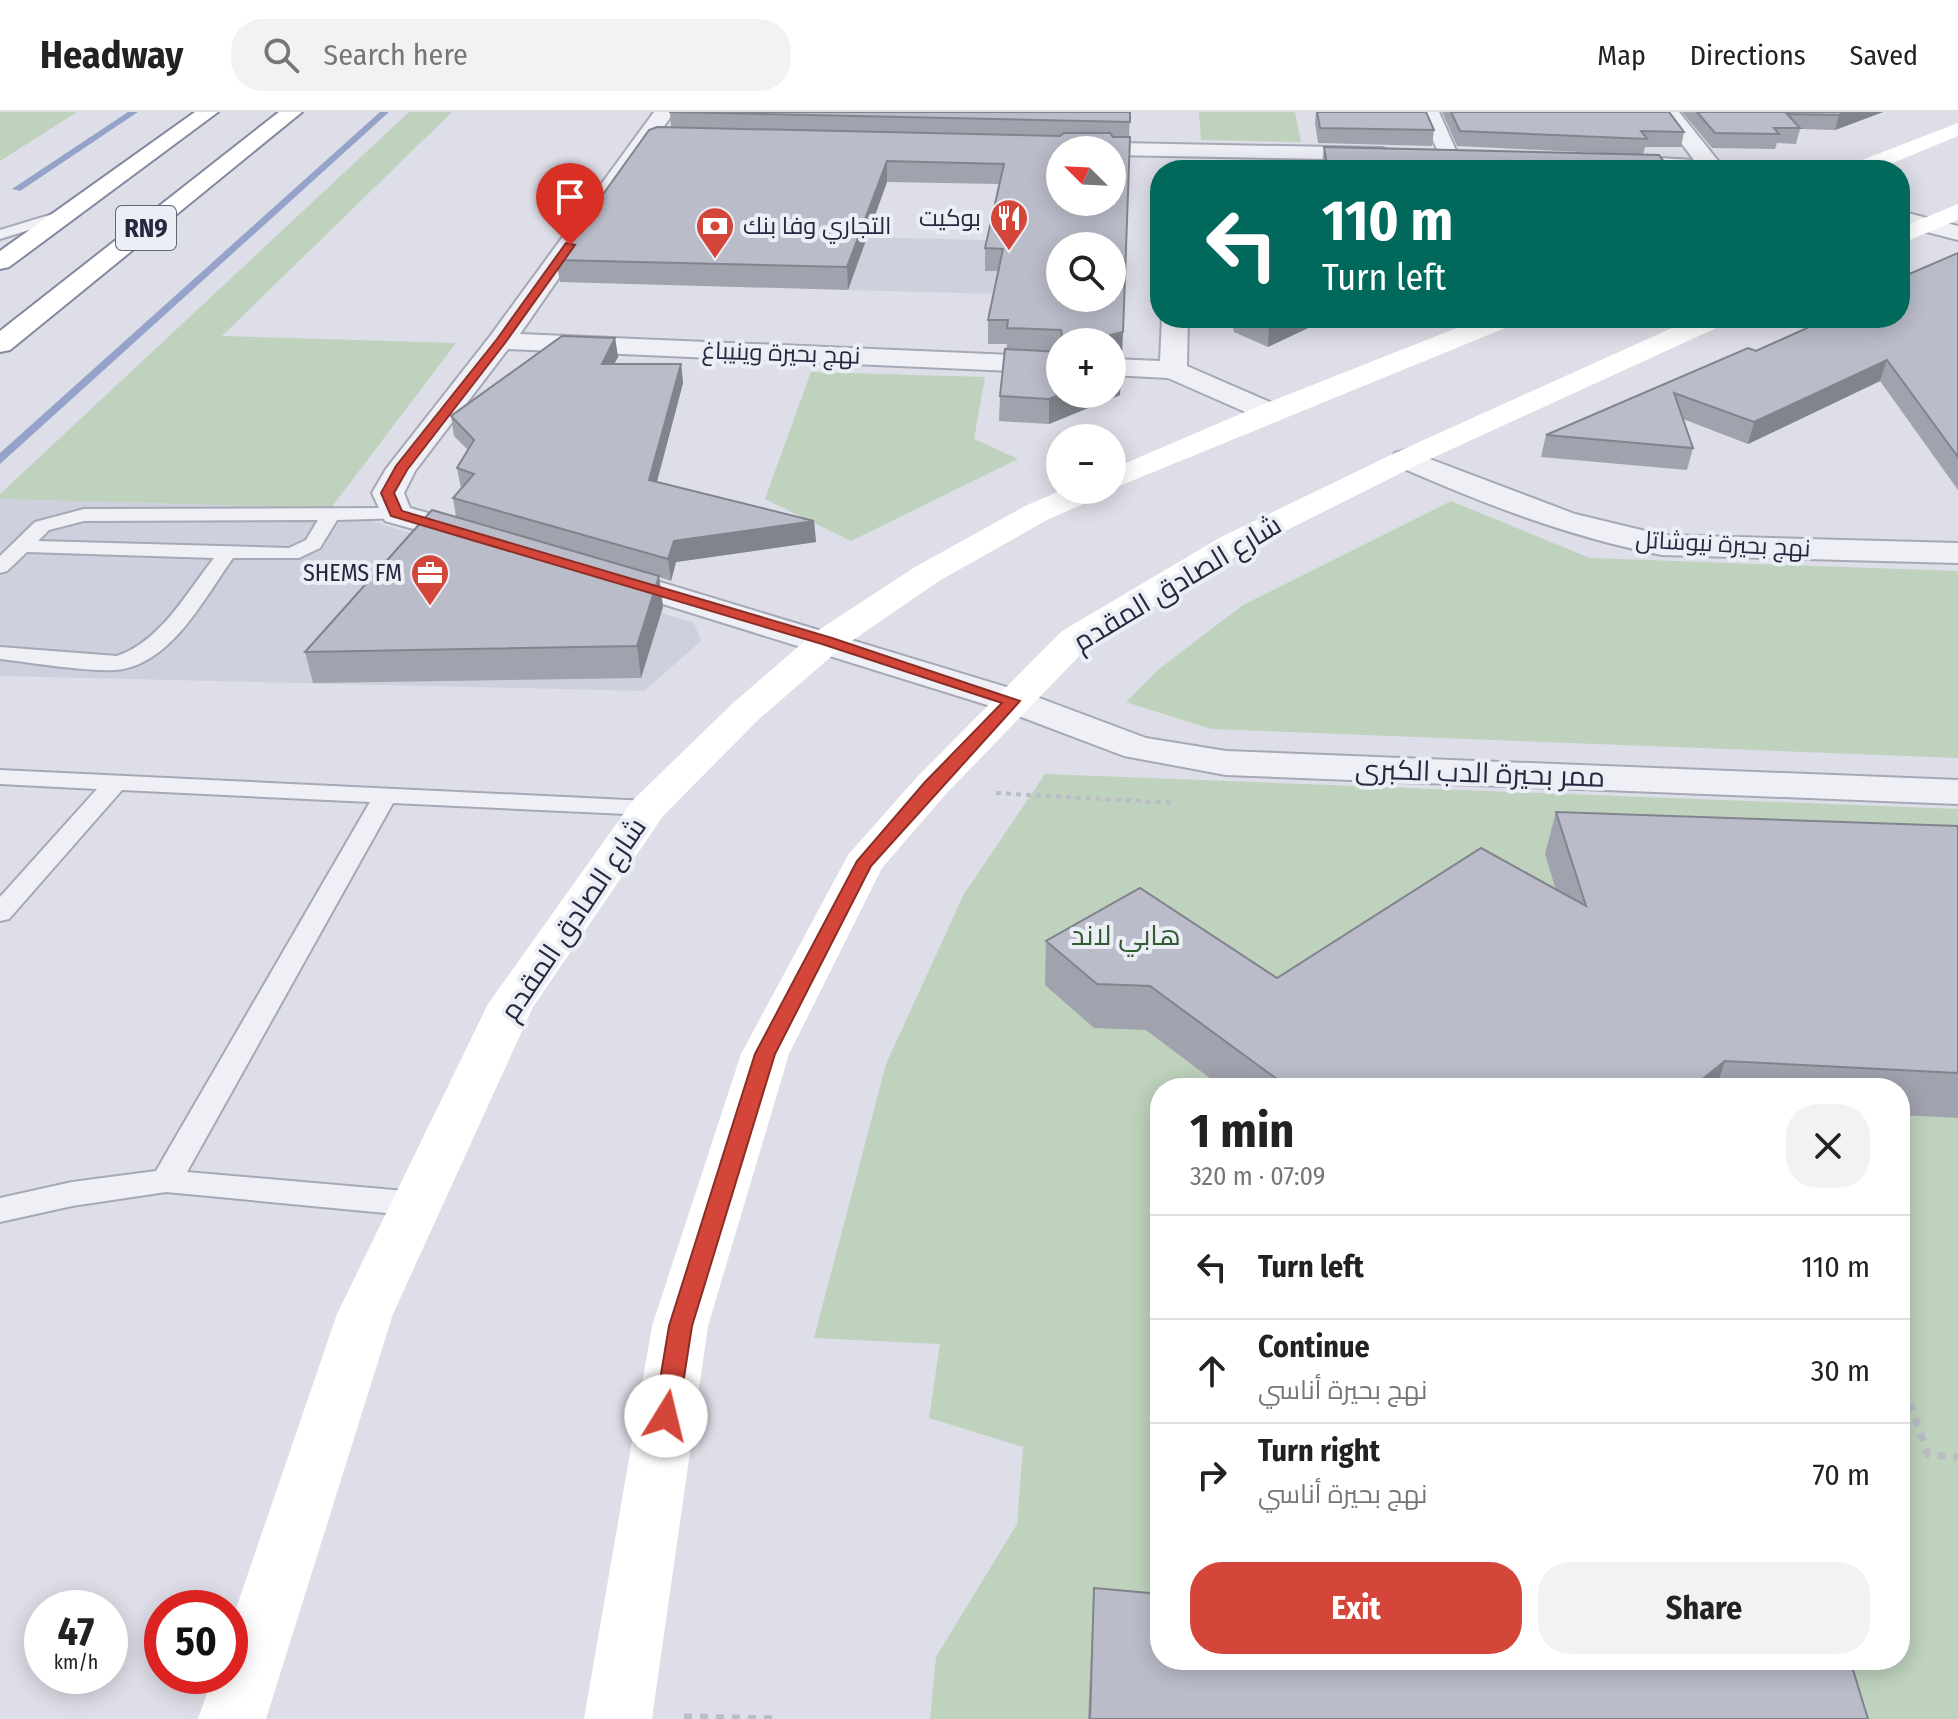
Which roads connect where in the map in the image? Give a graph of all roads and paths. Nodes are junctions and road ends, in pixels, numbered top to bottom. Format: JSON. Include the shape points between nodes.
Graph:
{"nodes":[{"id":1,"x":208,"y":112,"type":"edge"},
{"id":2,"x":292,"y":112,"type":"edge"},
{"id":3,"x":1430,"y":112,"type":"edge"},
{"id":4,"x":1668,"y":112,"type":"edge"},
{"id":5,"x":670,"y":125,"type":"edge"},
{"id":6,"x":1185,"y":125,"type":"dead end"},
{"id":7,"x":1958,"y":129,"type":"edge"},
{"id":8,"x":1043,"y":148,"type":"edge"},
{"id":9,"x":1456,"y":156,"type":"joint"},
{"id":10,"x":1182,"y":160,"type":"edge"},
{"id":11,"x":1710,"y":160,"type":"edge"},
{"id":12,"x":1882,"y":160,"type":"edge"},
{"id":13,"x":1958,"y":211,"type":"edge"},
{"id":14,"x":66,"y":214,"type":"junction"},
{"id":15,"x":1910,"y":221,"type":"edge"},
{"id":16,"x":1927,"y":225,"type":"junction"},
{"id":17,"x":1910,"y":233,"type":"edge"},
{"id":18,"x":1958,"y":233,"type":"edge"},
{"id":19,"x":0,"y":235,"type":"edge"},
{"id":20,"x":0,"y":262,"type":"edge"},
{"id":21,"x":0,"y":308,"type":"edge"},
{"id":22,"x":44,"y":308,"type":"junction"},
{"id":23,"x":1175,"y":328,"type":"edge"},
{"id":24,"x":1481,"y":328,"type":"edge"},
{"id":25,"x":1694,"y":328,"type":"edge"},
{"id":26,"x":501,"y":341,"type":"junction"},
{"id":27,"x":0,"y":344,"type":"edge"},
{"id":28,"x":1046,"y":364,"type":"edge"},
{"id":29,"x":1126,"y":368,"type":"edge"},
{"id":30,"x":1173,"y":370,"type":"junction"},
{"id":31,"x":1269,"y":412,"type":"junction"},
{"id":32,"x":1406,"y":459,"type":"junction"},
{"id":33,"x":1126,"y":474,"type":"edge"},
{"id":34,"x":1056,"y":504,"type":"edge"},
{"id":35,"x":396,"y":514,"type":"junction"},
{"id":36,"x":330,"y":516,"type":"junction"},
{"id":37,"x":21,"y":546,"type":"junction"},
{"id":38,"x":515,"y":549,"type":"edge"},
{"id":39,"x":228,"y":552,"type":"junction"},
{"id":40,"x":1958,"y":553,"type":"edge"},
{"id":41,"x":574,"y":566,"type":"edge"},
{"id":42,"x":0,"y":567,"type":"edge"},
{"id":43,"x":827,"y":641,"type":"junction"},
{"id":44,"x":0,"y":653,"type":"edge"},
{"id":45,"x":1013,"y":701,"type":"junction"},
{"id":46,"x":0,"y":777,"type":"edge"},
{"id":47,"x":115,"y":783,"type":"junction"},
{"id":48,"x":1958,"y":792,"type":"edge"},
{"id":49,"x":385,"y":796,"type":"junction"},
{"id":50,"x":648,"y":808,"type":"junction"},
{"id":51,"x":0,"y":913,"type":"edge"},
{"id":52,"x":166,"y":1181,"type":"junction"},
{"id":53,"x":417,"y":1204,"type":"junction"},
{"id":54,"x":0,"y":1210,"type":"edge"},
{"id":55,"x":1910,"y":1402,"type":"edge"},
{"id":56,"x":1958,"y":1457,"type":"edge"},
{"id":57,"x":619,"y":1718,"type":"edge"},
{"id":58,"x":232,"y":1719,"type":"edge"},
{"id":59,"x":779,"y":1719,"type":"edge"}],
"edges":[{"from":1,"to":14,"type":"main road","number":"RN9"},
{"from":2,"to":22,"type":"main road","number":"RN9"},
{"from":3,"to":9,"type":"street"},
{"from":4,"to":11,"type":"street"},
{"from":5,"to":26,"type":"street","via":[[646,138]]},
{"from":6,"to":10,"type":"street"},
{"from":7,"to":12,"type":"main road"},
{"from":8,"to":10,"type":"street"},
{"from":9,"to":10,"type":"street"},
{"from":13,"to":16,"type":"main road"},
{"from":14,"to":19,"type":"lane"},
{"from":14,"to":20,"type":"main road","number":"RN9"},
{"from":15,"to":16,"type":"street"},
{"from":16,"to":17,"type":"main road"},
{"from":16,"to":18,"type":"street"},
{"from":21,"to":22,"type":"main road"},
{"from":22,"to":27,"type":"main road","number":"RN9"},
{"from":23,"to":30,"type":"street"},
{"from":24,"to":31,"type":"main road"},
{"from":25,"to":32,"type":"main road","name":"شارع الصادق المقدم"},
{"from":26,"to":28,"type":"street","name":"نهج بحيرة وينيباغ"},
{"from":26,"to":35,"type":"street","via":[[401,469],[388,493]]},
{"from":29,"to":30,"type":"street"},
{"from":30,"to":31,"type":"street"},
{"from":31,"to":33,"type":"main road"},
{"from":32,"to":40,"type":"street","name":"نهج بحيرة نيوشاتل","via":[[1517,507],[1620,539],[1662,545]]},
{"from":32,"to":45,"type":"main road","name":"شارع الصادق المقدم","via":[[1233,544],[1075,639]]},
{"from":34,"to":43,"type":"main road","name":"شارع الصادق المقدم","via":[[927,574]]},
{"from":35,"to":36,"type":"lane"},
{"from":35,"to":38,"type":"street"},
{"from":36,"to":37,"type":"lane","via":[[84,515],[42,526]]},
{"from":36,"to":39,"type":"lane","via":[[304,551]]},
{"from":37,"to":39,"type":"lane"},
{"from":37,"to":42,"type":"lane"},
{"from":39,"to":44,"type":"lane","via":[[152,648],[135,660]]},
{"from":41,"to":43,"type":"street","name":"ممر بحيرة الدب الكبرى"},
{"from":43,"to":45,"type":"street","name":"ممر بحيرة الدب الكبرى"},
{"from":43,"to":50,"type":"main road","name":"شارع الصادق المقدم","via":[[745,712]]},
{"from":45,"to":48,"type":"street","name":"ممر بحيرة الدب الكبرى","via":[[1138,748],[1226,763]]},
{"from":45,"to":57,"type":"main road","name":"شارع الصادق المقدم","via":[[863,864],[765,1054],[680,1326]]},
{"from":46,"to":47,"type":"lane"},
{"from":47,"to":49,"type":"lane"},
{"from":47,"to":51,"type":"lane"},
{"from":49,"to":50,"type":"lane"},
{"from":49,"to":52,"type":"lane"},
{"from":50,"to":53,"type":"main road","name":"شارع الصادق المقدم","via":[[511,1004]]},
{"from":52,"to":53,"type":"lane"},
{"from":52,"to":54,"type":"lane"},
{"from":53,"to":58,"type":"main road","name":"شارع الصادق المقدم","via":[[365,1314]]},
{"from":55,"to":56,"type":"path","via":[[1928,1455]]},
{"from":57,"to":59,"type":"path"}]}
